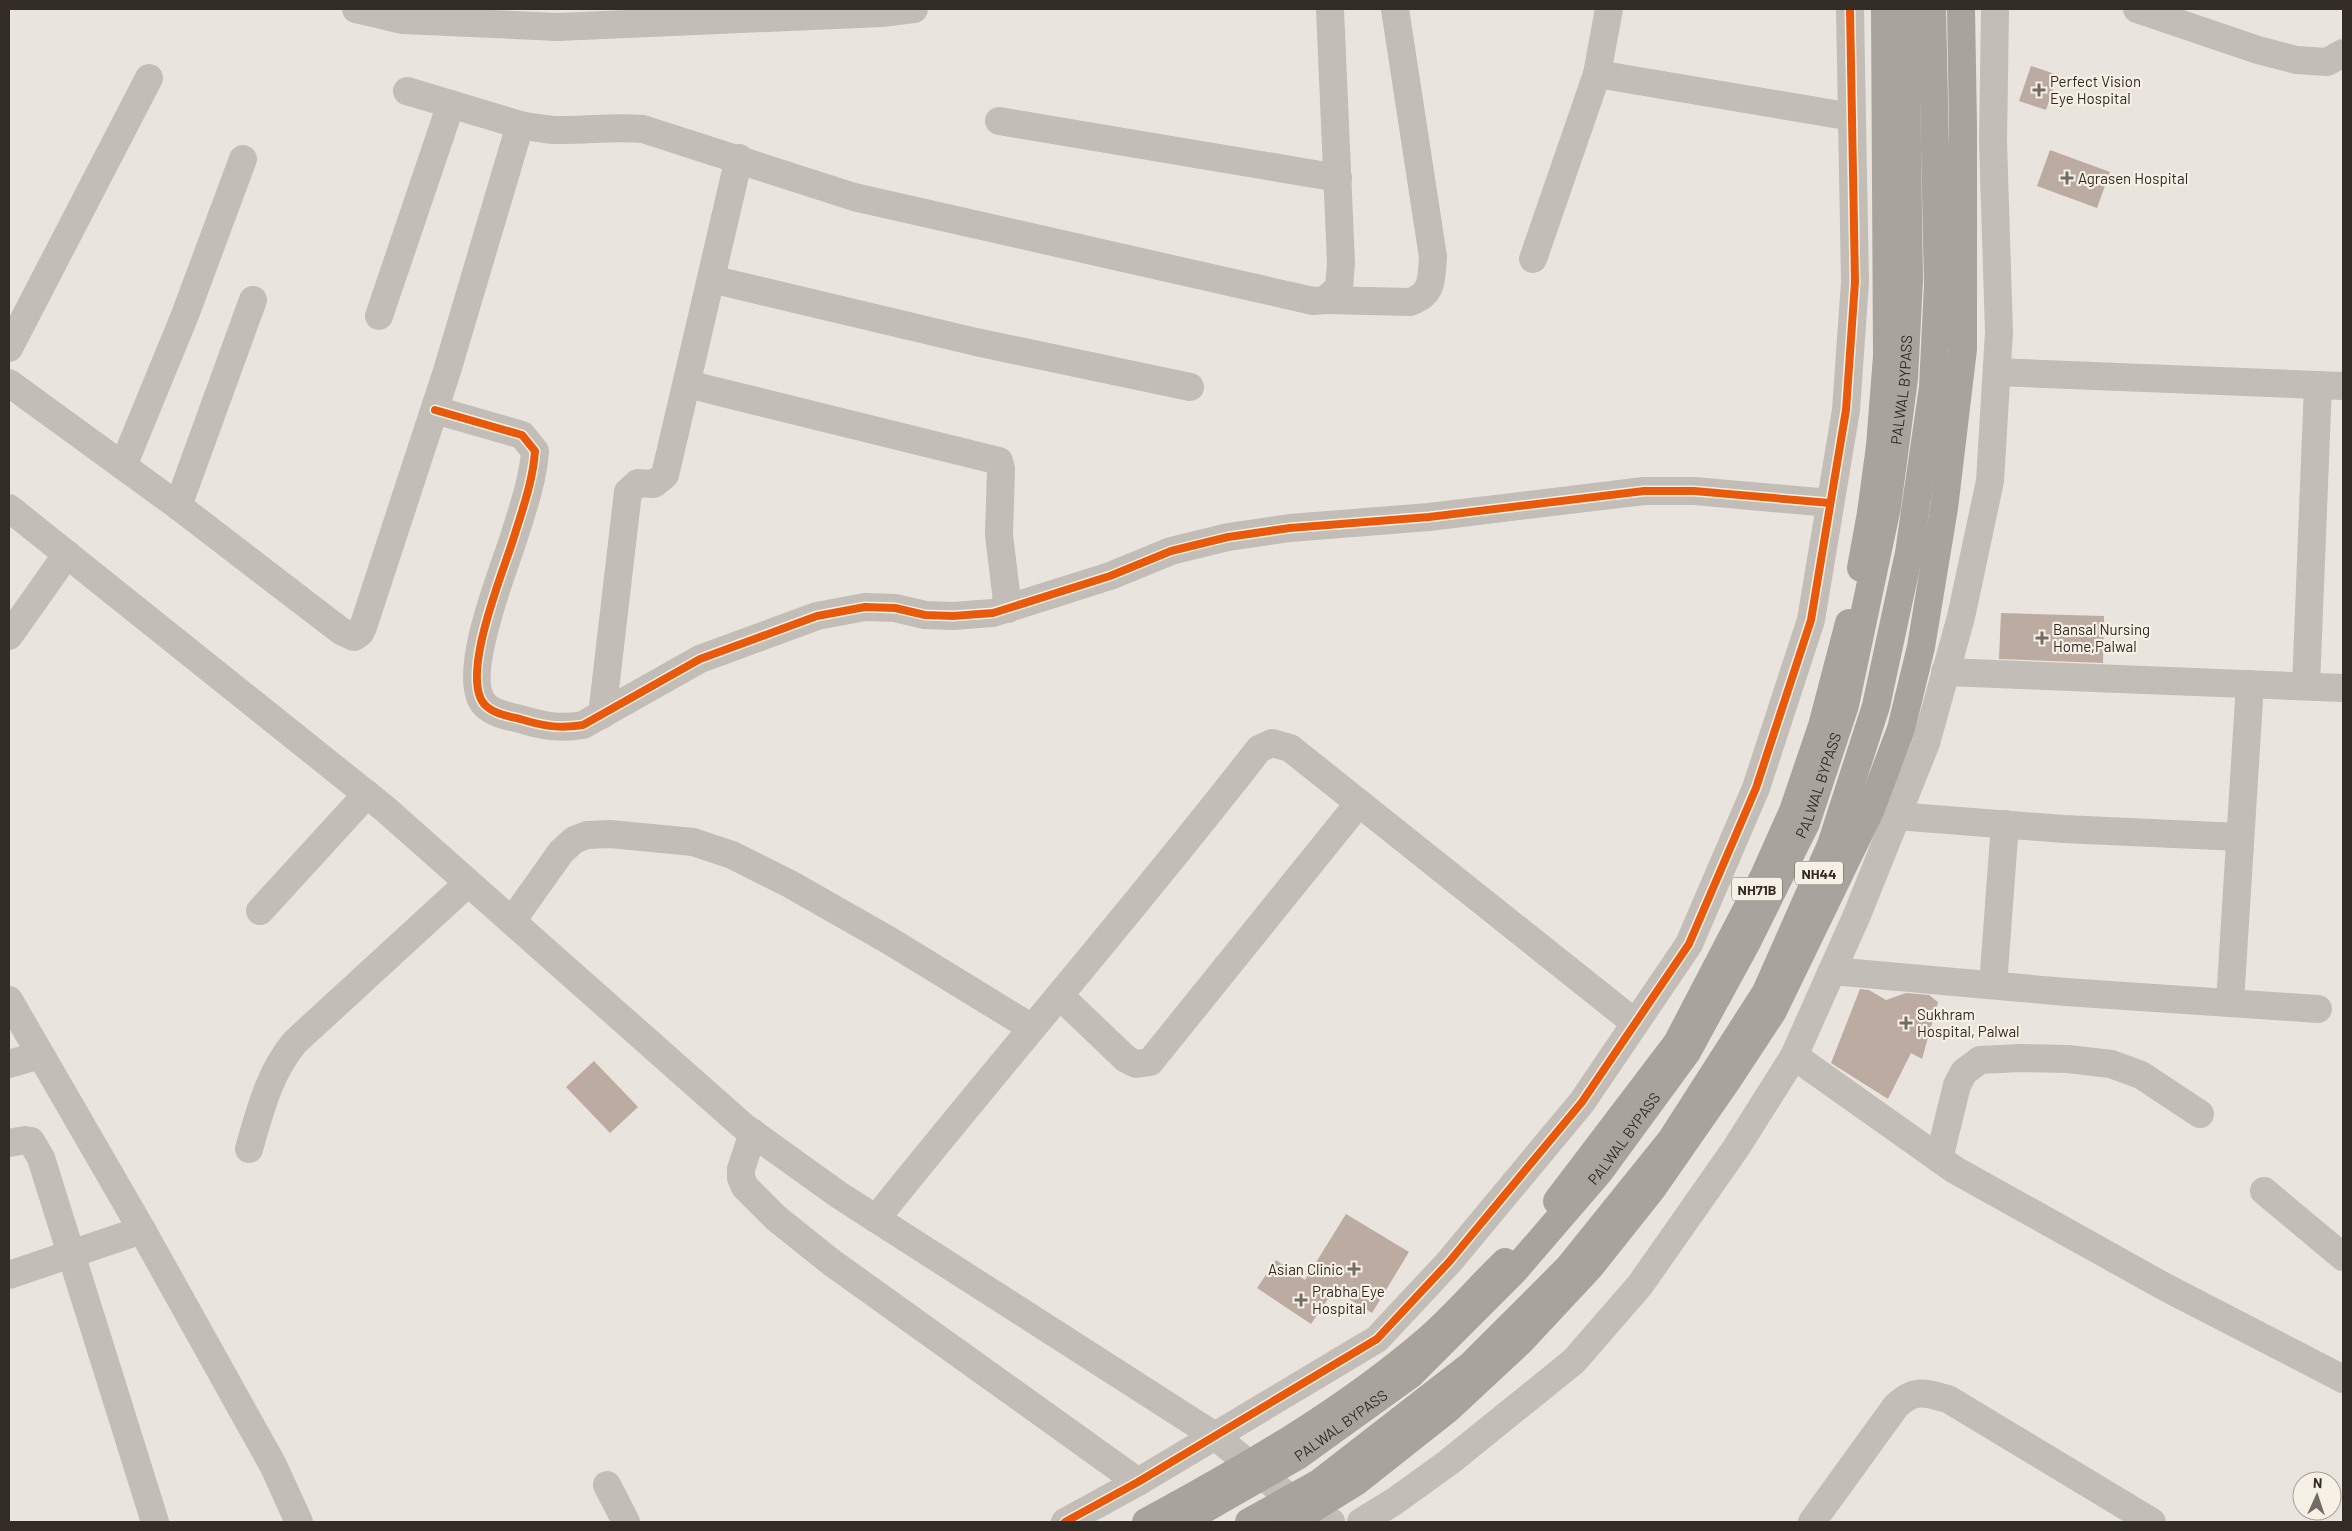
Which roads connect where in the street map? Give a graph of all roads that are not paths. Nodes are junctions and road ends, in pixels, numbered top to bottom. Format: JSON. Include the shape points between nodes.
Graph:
{"nodes":[{"id":1,"x":356,"y":9,"type":"edge"},
{"id":2,"x":914,"y":9,"type":"edge"},
{"id":3,"x":1330,"y":9,"type":"edge"},
{"id":4,"x":1395,"y":9,"type":"edge"},
{"id":5,"x":1609,"y":9,"type":"edge"},
{"id":6,"x":1850,"y":9,"type":"edge"},
{"id":7,"x":1885,"y":9,"type":"edge"},
{"id":8,"x":1905,"y":9,"type":"edge"},
{"id":9,"x":1932,"y":9,"type":"edge"},
{"id":10,"x":1961,"y":9,"type":"edge"},
{"id":11,"x":1995,"y":9,"type":"edge"},
{"id":12,"x":2137,"y":9,"type":"edge"},
{"id":13,"x":559,"y":18,"type":"edge"},
{"id":14,"x":2343,"y":53,"type":"edge"},
{"id":15,"x":1597,"y":74,"type":"junction"},
{"id":16,"x":149,"y":78,"type":"dead end"},
{"id":17,"x":407,"y":91,"type":"dead end"},
{"id":18,"x":450,"y":104,"type":"junction"},
{"id":19,"x":1852,"y":117,"type":"junction"},
{"id":20,"x":999,"y":121,"type":"dead end"},
{"id":21,"x":520,"y":125,"type":"junction"},
{"id":22,"x":740,"y":158,"type":"junction"},
{"id":23,"x":243,"y":159,"type":"dead end"},
{"id":24,"x":1338,"y":178,"type":"junction"},
{"id":25,"x":1533,"y":260,"type":"dead end"},
{"id":26,"x":711,"y":279,"type":"junction"},
{"id":27,"x":253,"y":300,"type":"dead end"},
{"id":28,"x":1325,"y":300,"type":"junction"},
{"id":29,"x":379,"y":316,"type":"dead end"},
{"id":30,"x":9,"y":348,"type":"edge"},
{"id":31,"x":1997,"y":372,"type":"junction"},
{"id":32,"x":9,"y":383,"type":"edge"},
{"id":33,"x":687,"y":384,"type":"junction"},
{"id":34,"x":2330,"y":386,"type":"edge"},
{"id":35,"x":1190,"y":387,"type":"dead end"},
{"id":36,"x":435,"y":410,"type":"junction"},
{"id":37,"x":123,"y":466,"type":"junction"},
{"id":38,"x":1830,"y":504,"type":"junction"},
{"id":39,"x":178,"y":506,"type":"junction"},
{"id":40,"x":9,"y":508,"type":"edge"},
{"id":41,"x":67,"y":554,"type":"junction"},
{"id":42,"x":1008,"y":609,"type":"junction"},
{"id":43,"x":9,"y":636,"type":"edge"},
{"id":44,"x":1945,"y":672,"type":"junction"},
{"id":45,"x":2250,"y":684,"type":"junction"},
{"id":46,"x":2306,"y":686,"type":"junction"},
{"id":47,"x":2343,"y":688,"type":"edge"},
{"id":48,"x":602,"y":715,"type":"junction"},
{"id":49,"x":366,"y":794,"type":"junction"},
{"id":50,"x":1359,"y":803,"type":"junction"},
{"id":51,"x":1896,"y":816,"type":"junction"},
{"id":52,"x":2005,"y":824,"type":"junction"},
{"id":53,"x":2240,"y":837,"type":"junction"},
{"id":54,"x":468,"y":883,"type":"junction"},
{"id":55,"x":260,"y":911,"type":"dead end"},
{"id":56,"x":512,"y":922,"type":"junction"},
{"id":57,"x":1832,"y":971,"type":"junction"},
{"id":58,"x":1993,"y":985,"type":"junction"},
{"id":59,"x":1060,"y":996,"type":"junction"},
{"id":60,"x":9,"y":1000,"type":"edge"},
{"id":61,"x":2230,"y":1002,"type":"junction"},
{"id":62,"x":2318,"y":1009,"type":"dead end"},
{"id":63,"x":1635,"y":1023,"type":"junction"},
{"id":64,"x":1032,"y":1028,"type":"junction"},
{"id":65,"x":40,"y":1055,"type":"junction"},
{"id":66,"x":1794,"y":1056,"type":"junction"},
{"id":67,"x":9,"y":1064,"type":"edge"},
{"id":68,"x":2200,"y":1114,"type":"dead end"},
{"id":69,"x":753,"y":1133,"type":"junction"},
{"id":70,"x":9,"y":1143,"type":"edge"},
{"id":71,"x":249,"y":1149,"type":"dead end"},
{"id":72,"x":1939,"y":1159,"type":"junction"},
{"id":73,"x":2264,"y":1191,"type":"dead end"},
{"id":74,"x":876,"y":1219,"type":"junction"},
{"id":75,"x":142,"y":1230,"type":"junction"},
{"id":76,"x":71,"y":1255,"type":"junction"},
{"id":77,"x":2343,"y":1257,"type":"edge"},
{"id":78,"x":9,"y":1275,"type":"edge"},
{"id":79,"x":2343,"y":1379,"type":"edge"},
{"id":80,"x":1215,"y":1436,"type":"junction"},
{"id":81,"x":1250,"y":1465,"type":"junction"},
{"id":82,"x":1138,"y":1482,"type":"junction"},
{"id":83,"x":607,"y":1486,"type":"dead end"},
{"id":84,"x":1311,"y":1518,"type":"edge"},
{"id":85,"x":155,"y":1522,"type":"edge"},
{"id":86,"x":299,"y":1522,"type":"edge"},
{"id":87,"x":626,"y":1522,"type":"edge"},
{"id":88,"x":1065,"y":1522,"type":"edge"},
{"id":89,"x":1146,"y":1522,"type":"edge"},
{"id":90,"x":1182,"y":1522,"type":"edge"},
{"id":91,"x":1250,"y":1522,"type":"edge"},
{"id":92,"x":1361,"y":1522,"type":"edge"},
{"id":93,"x":1812,"y":1522,"type":"edge"},
{"id":94,"x":2152,"y":1522,"type":"edge"}],
"edges":[{"from":1,"to":13,"type":"street","via":[[403,20]]},
{"from":2,"to":13,"type":"street","via":[[881,13]]},
{"from":3,"to":24,"type":"street"},
{"from":4,"to":28,"type":"street","via":[[1433,257],[1432,278],[1426,294],[1410,302]]},
{"from":5,"to":15,"type":"street"},
{"from":6,"to":19,"type":"street"},
{"from":7,"to":81,"type":"highway","number":"NH71B","via":[[1887,356],[1880,446],[1871,513],[1844,647],[1822,726],[1793,810],[1764,876],[1677,1043],[1579,1175],[1520,1247],[1428,1339],[1374,1383]]},
{"from":8,"to":90,"type":"highway","name":"PALWAL BYPASS","number":"NH44","bridge":true,"via":[[1909,280],[1904,378],[1887,507],[1845,705],[1806,824],[1687,1052],[1600,1171],[1514,1271],[1410,1375],[1299,1455]]},
{"from":9,"to":91,"type":"highway","name":"PALWAL BYPASS","number":"NH44","bridge":true,"via":[[1938,295],[1934,387],[1910,553],[1876,706],[1831,845],[1766,992],[1671,1140],[1568,1268],[1471,1365],[1319,1483]]},
{"from":10,"to":84,"type":"highway","via":[[1963,349],[1944,508],[1921,647],[1901,729],[1870,811],[1773,1011],[1652,1189],[1590,1267],[1521,1341],[1448,1409]]},
{"from":11,"to":31,"type":"street"},
{"from":12,"to":14,"type":"street","via":[[2296,60],[2327,62]]},
{"from":15,"to":19,"type":"street"},
{"from":15,"to":25,"type":"street"},
{"from":16,"to":30,"type":"street"},
{"from":17,"to":18,"type":"street"},
{"from":18,"to":21,"type":"street"},
{"from":18,"to":29,"type":"street"},
{"from":19,"to":38,"type":"street","via":[[1855,282],[1846,410]]},
{"from":20,"to":24,"type":"street"},
{"from":21,"to":22,"type":"street","via":[[555,130],[643,129]]},
{"from":21,"to":36,"type":"street"},
{"from":22,"to":26,"type":"street"},
{"from":22,"to":28,"type":"street","via":[[854,197],[923,214],[1313,301]]},
{"from":23,"to":37,"type":"street","via":[[185,316]]},
{"from":24,"to":28,"type":"street","via":[[1339,288]]},
{"from":26,"to":33,"type":"street"},
{"from":26,"to":35,"type":"street","via":[[976,342]]},
{"from":27,"to":39,"type":"street"},
{"from":31,"to":34,"type":"street"},
{"from":31,"to":44,"type":"street","via":[[1990,480],[1961,617]]},
{"from":32,"to":37,"type":"street"},
{"from":33,"to":42,"type":"street","via":[[999,461],[999,535]]},
{"from":33,"to":48,"type":"street","via":[[665,475],[654,484],[638,483],[628,492]]},
{"from":34,"to":46,"type":"street"},
{"from":36,"to":39,"type":"street","via":[[360,633],[354,637],[341,631]]},
{"from":36,"to":48,"type":"street","via":[[522,435],[535,451],[531,479],[481,642],[478,689],[484,704],[496,713],[564,728],[584,725]]},
{"from":37,"to":39,"type":"street"},
{"from":38,"to":42,"type":"street","via":[[1694,491],[1644,491],[1430,517],[1290,528],[1228,537],[1171,551],[1110,576]]},
{"from":38,"to":63,"type":"street","via":[[1811,620],[1756,788],[1689,944]]},
{"from":40,"to":41,"type":"street"},
{"from":41,"to":43,"type":"street"},
{"from":41,"to":49,"type":"street"},
{"from":42,"to":48,"type":"street","via":[[953,616],[865,607],[818,616],[700,659]]},
{"from":44,"to":45,"type":"street"},
{"from":44,"to":51,"type":"street","via":[[1926,743]]},
{"from":45,"to":46,"type":"street"},
{"from":45,"to":53,"type":"street"},
{"from":46,"to":47,"type":"street"},
{"from":49,"to":54,"type":"street"},
{"from":49,"to":55,"type":"street"},
{"from":50,"to":59,"type":"street","via":[[1290,748],[1272,743],[1266,745]]},
{"from":50,"to":59,"type":"street","via":[[1150,1062],[1136,1064],[1126,1059]]},
{"from":50,"to":63,"type":"street"},
{"from":51,"to":52,"type":"street"},
{"from":51,"to":57,"type":"street"},
{"from":52,"to":53,"type":"street"},
{"from":52,"to":58,"type":"street"},
{"from":53,"to":61,"type":"street"},
{"from":54,"to":56,"type":"street"},
{"from":54,"to":71,"type":"street","via":[[284,1055],[268,1086]]},
{"from":56,"to":64,"type":"street","via":[[561,852],[574,840],[587,835],[610,834],[693,842],[732,855],[790,884]]},
{"from":56,"to":69,"type":"street"},
{"from":57,"to":58,"type":"street"},
{"from":57,"to":66,"type":"street"},
{"from":58,"to":61,"type":"street"},
{"from":59,"to":64,"type":"street"},
{"from":60,"to":65,"type":"street"},
{"from":61,"to":62,"type":"street"},
{"from":63,"to":80,"type":"street","via":[[1582,1102],[1449,1262],[1377,1340]]},
{"from":64,"to":74,"type":"street"},
{"from":65,"to":67,"type":"street"},
{"from":65,"to":75,"type":"street"},
{"from":66,"to":72,"type":"street"},
{"from":66,"to":92,"type":"street","via":[[1736,1148],[1640,1285],[1574,1361],[1449,1462]]},
{"from":68,"to":72,"type":"street","via":[[2141,1075],[2111,1064],[2068,1059],[1980,1060],[1964,1072],[1957,1085]]},
{"from":69,"to":74,"type":"street"},
{"from":69,"to":82,"type":"street","via":[[741,1178],[745,1187],[776,1218],[831,1262]]},
{"from":70,"to":76,"type":"street","via":[[25,1140],[35,1146]]},
{"from":72,"to":79,"type":"street","via":[[2165,1286]]},
{"from":73,"to":77,"type":"street"},
{"from":74,"to":80,"type":"street"},
{"from":75,"to":76,"type":"street"},
{"from":75,"to":86,"type":"street","via":[[273,1465]]},
{"from":76,"to":78,"type":"street"},
{"from":76,"to":85,"type":"street"},
{"from":80,"to":81,"type":"street"},
{"from":80,"to":82,"type":"street"},
{"from":81,"to":84,"type":"street"},
{"from":81,"to":89,"type":"highway","number":"NH71B"},
{"from":82,"to":88,"type":"street"},
{"from":83,"to":87,"type":"street"},
{"from":93,"to":94,"type":"street","via":[[1896,1406],[1906,1396],[1917,1393],[1948,1399]]}]}
